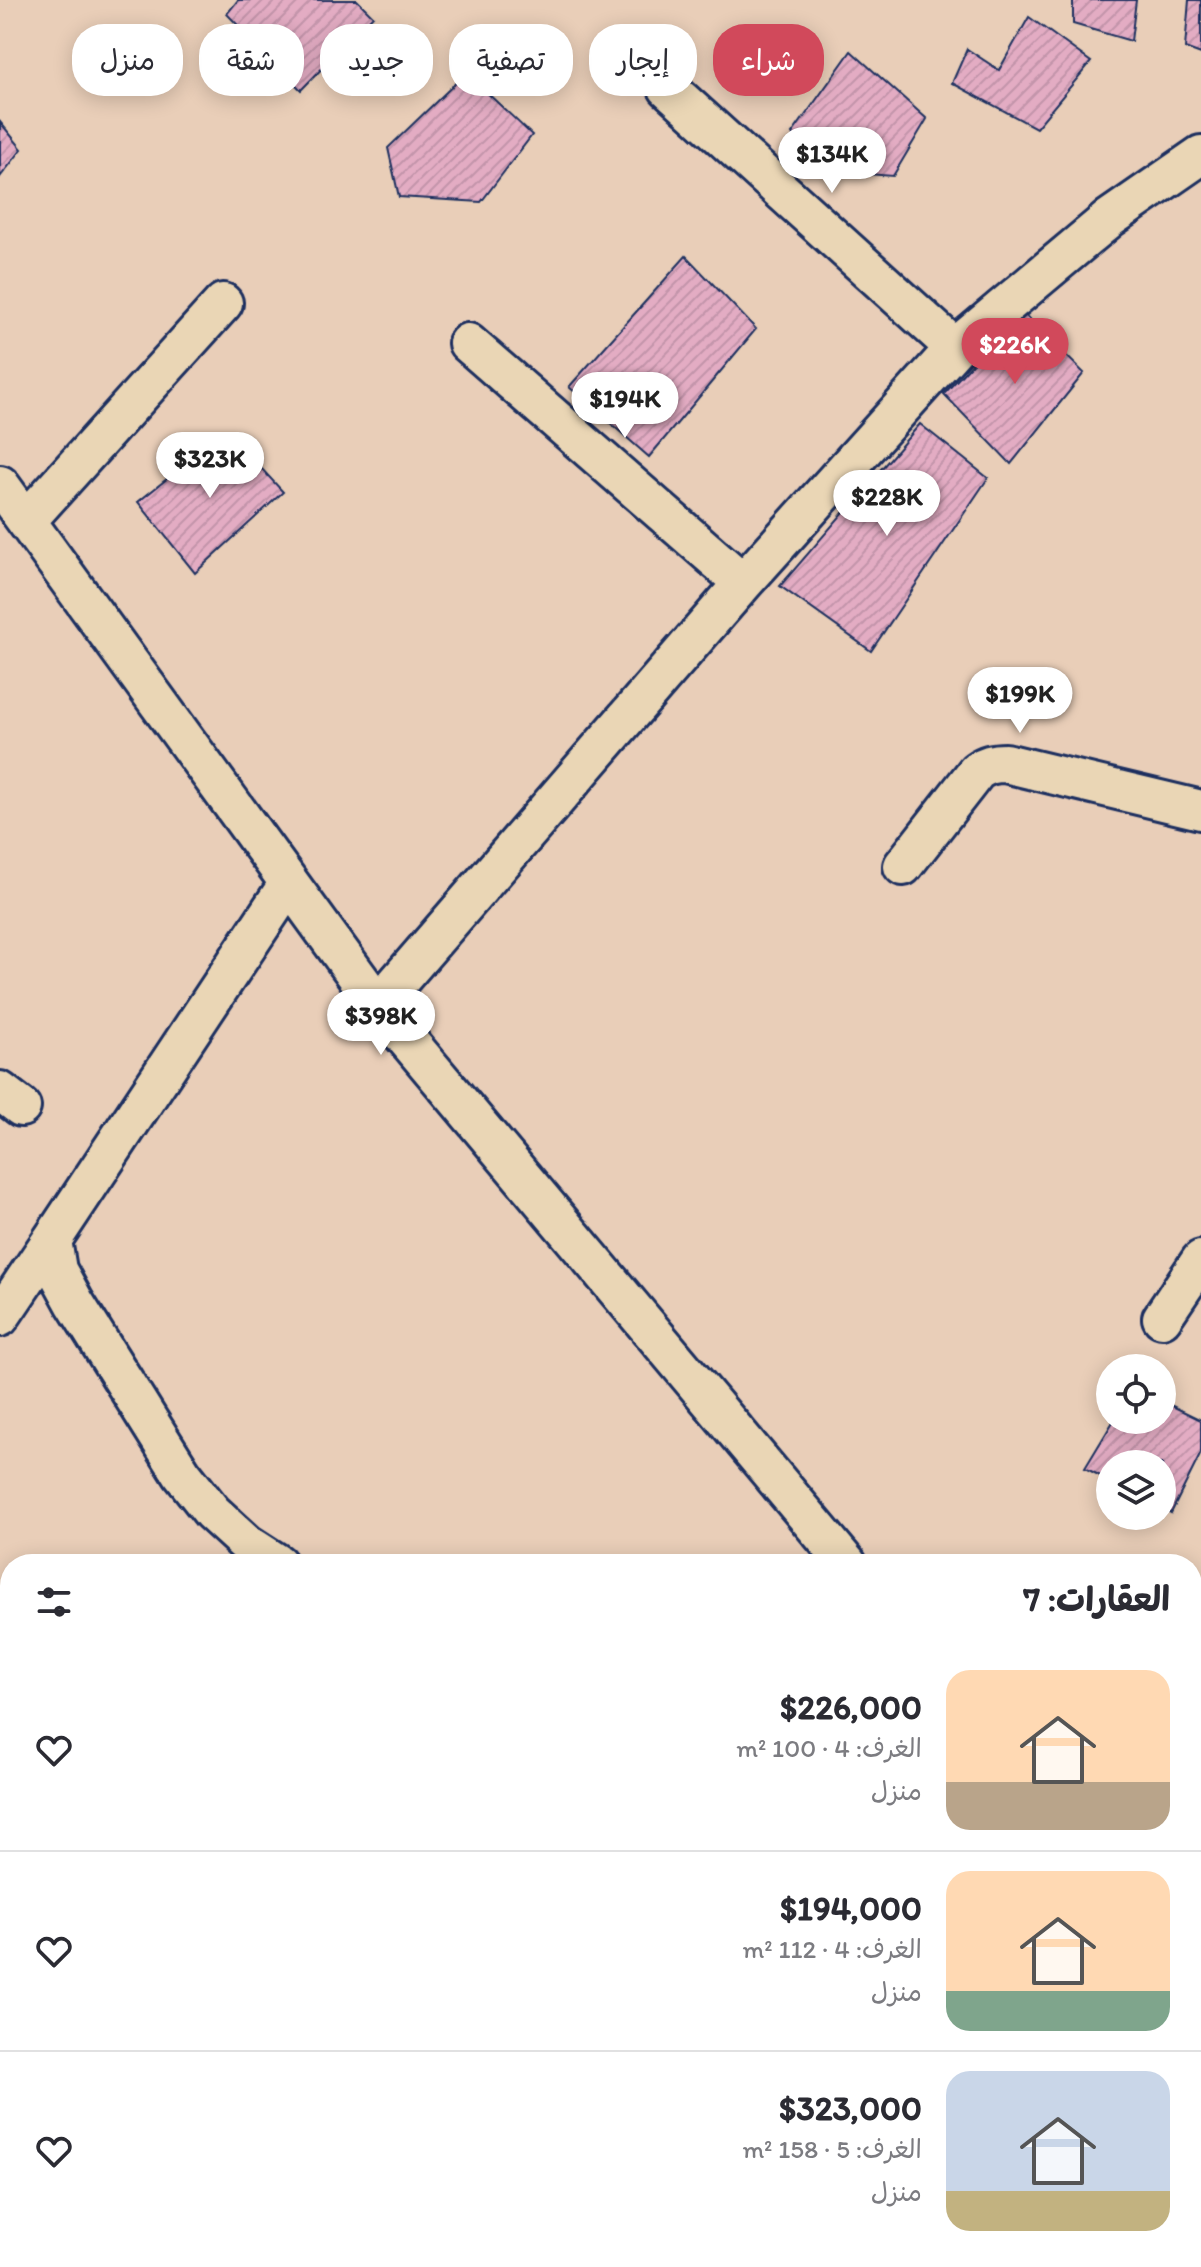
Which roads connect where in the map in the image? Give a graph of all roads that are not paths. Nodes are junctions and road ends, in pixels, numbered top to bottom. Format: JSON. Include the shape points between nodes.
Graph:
{"nodes":[{"id":1,"x":677,"y":96,"type":"edge"},
{"id":2,"x":1201,"y":155,"type":"edge"},
{"id":3,"x":223,"y":303,"type":"dead end"},
{"id":4,"x":468,"y":343,"type":"dead end"},
{"id":5,"x":955,"y":348,"type":"junction"},
{"id":6,"x":0,"y":485,"type":"edge"},
{"id":7,"x":26,"y":521,"type":"junction"},
{"id":8,"x":743,"y":583,"type":"junction"},
{"id":9,"x":1201,"y":810,"type":"edge"},
{"id":10,"x":903,"y":866,"type":"dead end"},
{"id":11,"x":289,"y":883,"type":"junction"},
{"id":12,"x":378,"y":1005,"type":"junction"},
{"id":13,"x":52,"y":1240,"type":"junction"},
{"id":14,"x":1201,"y":1260,"type":"edge"},
{"id":15,"x":0,"y":1317,"type":"edge"},
{"id":16,"x":1162,"y":1318,"type":"dead end"},
{"id":17,"x":262,"y":1554,"type":"edge"},
{"id":18,"x":839,"y":1554,"type":"edge"}],
"edges":[{"from":1,"to":5,"type":"street"},
{"from":2,"to":5,"type":"street","via":[[1110,218]]},
{"from":3,"to":7,"type":"street"},
{"from":4,"to":8,"type":"street"},
{"from":5,"to":8,"type":"street"},
{"from":6,"to":7,"type":"street"},
{"from":7,"to":11,"type":"street"},
{"from":8,"to":12,"type":"street"},
{"from":9,"to":10,"type":"street","via":[[995,763],[977,771]]},
{"from":11,"to":12,"type":"street"},
{"from":11,"to":13,"type":"street"},
{"from":12,"to":18,"type":"street"},
{"from":13,"to":15,"type":"street"},
{"from":13,"to":17,"type":"street","via":[[57,1270],[75,1303],[182,1474],[212,1512]]},
{"from":14,"to":16,"type":"street"}]}
